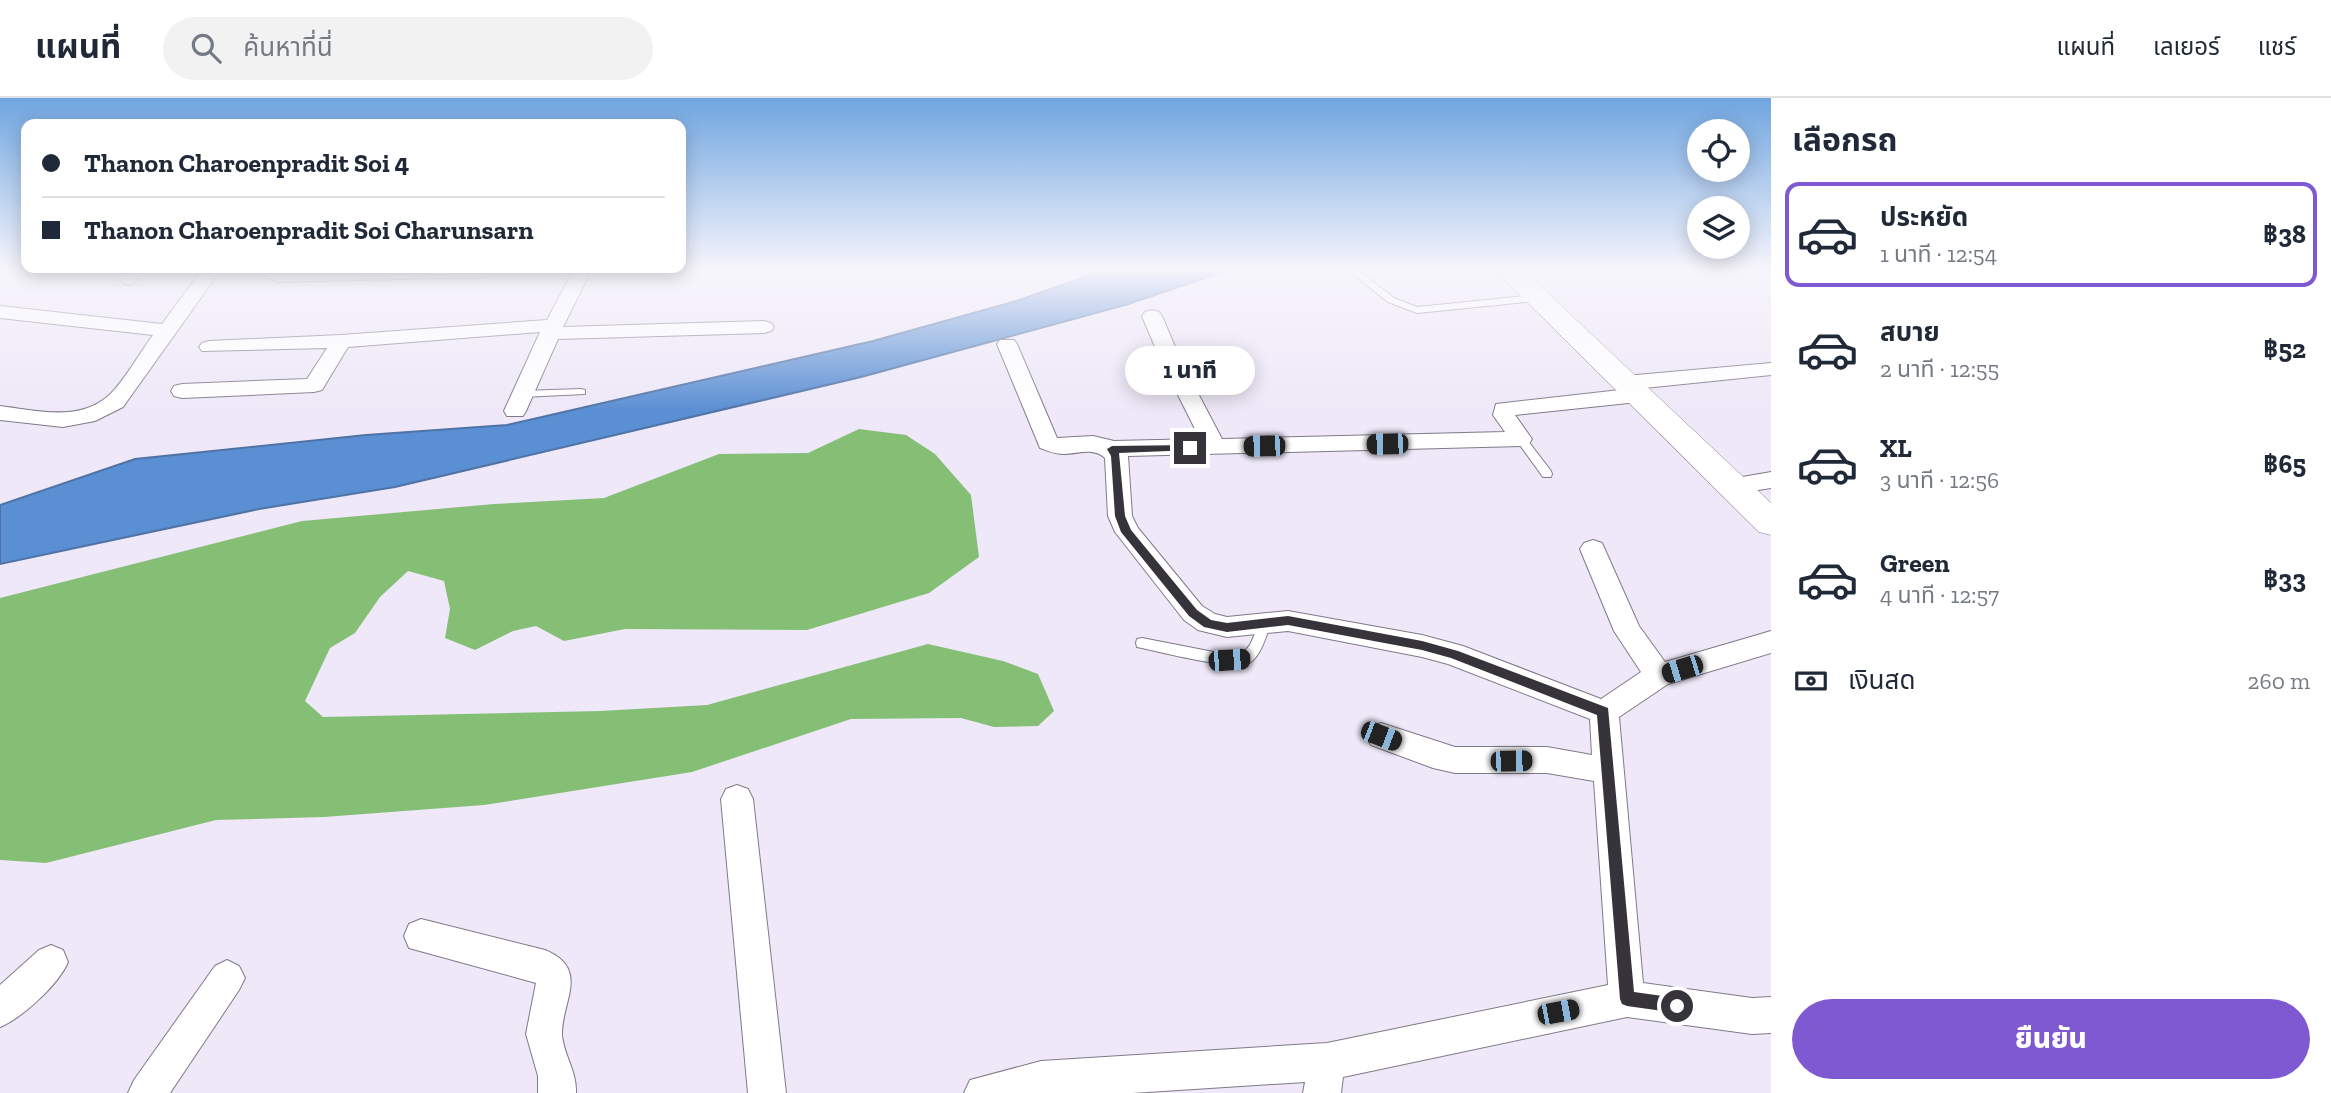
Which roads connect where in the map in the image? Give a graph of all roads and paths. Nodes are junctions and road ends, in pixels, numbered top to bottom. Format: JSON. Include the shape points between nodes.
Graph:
{"nodes":[{"id":1,"x":48,"y":317,"type":"edge"},
{"id":2,"x":177,"y":317,"type":"edge"},
{"id":3,"x":558,"y":317,"type":"edge"},
{"id":4,"x":1153,"y":317,"type":"edge"},
{"id":5,"x":1557,"y":317,"type":"edge"},
{"id":6,"x":764,"y":327,"type":"dead end"},
{"id":7,"x":552,"y":329,"type":"junction"},
{"id":8,"x":167,"y":331,"type":"junction"},
{"id":9,"x":341,"y":341,"type":"junction"},
{"id":10,"x":1007,"y":344,"type":"dead end"},
{"id":11,"x":209,"y":346,"type":"dead end"},
{"id":12,"x":1771,"y":369,"type":"edge"},
{"id":13,"x":1631,"y":389,"type":"junction"},
{"id":14,"x":182,"y":391,"type":"dead end"},
{"id":15,"x":581,"y":392,"type":"dead end"},
{"id":16,"x":519,"y":403,"type":"joint"},
{"id":17,"x":0,"y":413,"type":"edge"},
{"id":18,"x":1521,"y":439,"type":"junction"},
{"id":19,"x":1215,"y":447,"type":"junction"},
{"id":20,"x":1112,"y":449,"type":"junction"},
{"id":21,"x":1547,"y":474,"type":"dead end"},
{"id":22,"x":1771,"y":481,"type":"edge"},
{"id":23,"x":1733,"y":486,"type":"junction"},
{"id":24,"x":1771,"y":523,"type":"edge"},
{"id":25,"x":1593,"y":549,"type":"dead end"},
{"id":26,"x":1265,"y":623,"type":"junction"},
{"id":27,"x":1771,"y":642,"type":"edge"},
{"id":28,"x":1142,"y":643,"type":"dead end"},
{"id":29,"x":1659,"y":676,"type":"junction"},
{"id":30,"x":1604,"y":712,"type":"junction"},
{"id":31,"x":1381,"y":736,"type":"dead end"},
{"id":32,"x":1610,"y":772,"type":"junction"},
{"id":33,"x":737,"y":799,"type":"dead end"},
{"id":34,"x":421,"y":936,"type":"dead end"},
{"id":35,"x":51,"y":962,"type":"dead end"},
{"id":36,"x":227,"y":978,"type":"dead end"},
{"id":37,"x":1627,"y":999,"type":"junction"},
{"id":38,"x":0,"y":1009,"type":"edge"},
{"id":39,"x":1771,"y":1015,"type":"edge"},
{"id":40,"x":1325,"y":1077,"type":"edge"},
{"id":41,"x":147,"y":1093,"type":"edge"},
{"id":42,"x":557,"y":1093,"type":"edge"},
{"id":43,"x":767,"y":1093,"type":"edge"},
{"id":44,"x":983,"y":1093,"type":"edge"}],
"edges":[{"from":1,"to":8,"type":"street"},
{"from":2,"to":8,"type":"street"},
{"from":3,"to":7,"type":"street"},
{"from":4,"to":19,"type":"street"},
{"from":5,"to":13,"type":"main road"},
{"from":6,"to":7,"type":"street"},
{"from":7,"to":9,"type":"street"},
{"from":7,"to":16,"type":"street"},
{"from":8,"to":17,"type":"street","via":[[115,402],[87,416],[63,419]]},
{"from":9,"to":11,"type":"street"},
{"from":9,"to":14,"type":"street","via":[[314,385]]},
{"from":10,"to":20,"type":"street","via":[[1048,443],[1062,447],[1098,444]]},
{"from":12,"to":13,"type":"street"},
{"from":13,"to":18,"type":"street","via":[[1504,409]]},
{"from":13,"to":23,"type":"main road"},
{"from":15,"to":16,"type":"lane"},
{"from":18,"to":19,"type":"street"},
{"from":18,"to":21,"type":"lane"},
{"from":19,"to":20,"type":"street"},
{"from":20,"to":26,"type":"street","via":[[1120,516],[1127,532],[1193,613],[1208,624],[1227,627]]},
{"from":22,"to":23,"type":"street"},
{"from":23,"to":24,"type":"main road"},
{"from":25,"to":29,"type":"street","via":[[1629,631]]},
{"from":26,"to":28,"type":"lane","via":[[1245,659]]},
{"from":26,"to":30,"type":"street","via":[[1288,621],[1453,654]]},
{"from":27,"to":29,"type":"street"},
{"from":29,"to":30,"type":"street"},
{"from":30,"to":32,"type":"street"},
{"from":31,"to":32,"type":"street","via":[[1455,760],[1547,760]]},
{"from":32,"to":37,"type":"street"},
{"from":33,"to":43,"type":"street"},
{"from":34,"to":42,"type":"street","via":[[552,972],[556,981],[544,1036],[559,1081]]},
{"from":35,"to":38,"type":"street"},
{"from":36,"to":41,"type":"street"},
{"from":37,"to":39,"type":"street"},
{"from":37,"to":40,"type":"street"},
{"from":40,"to":44,"type":"street","via":[[1041,1080]]}]}
